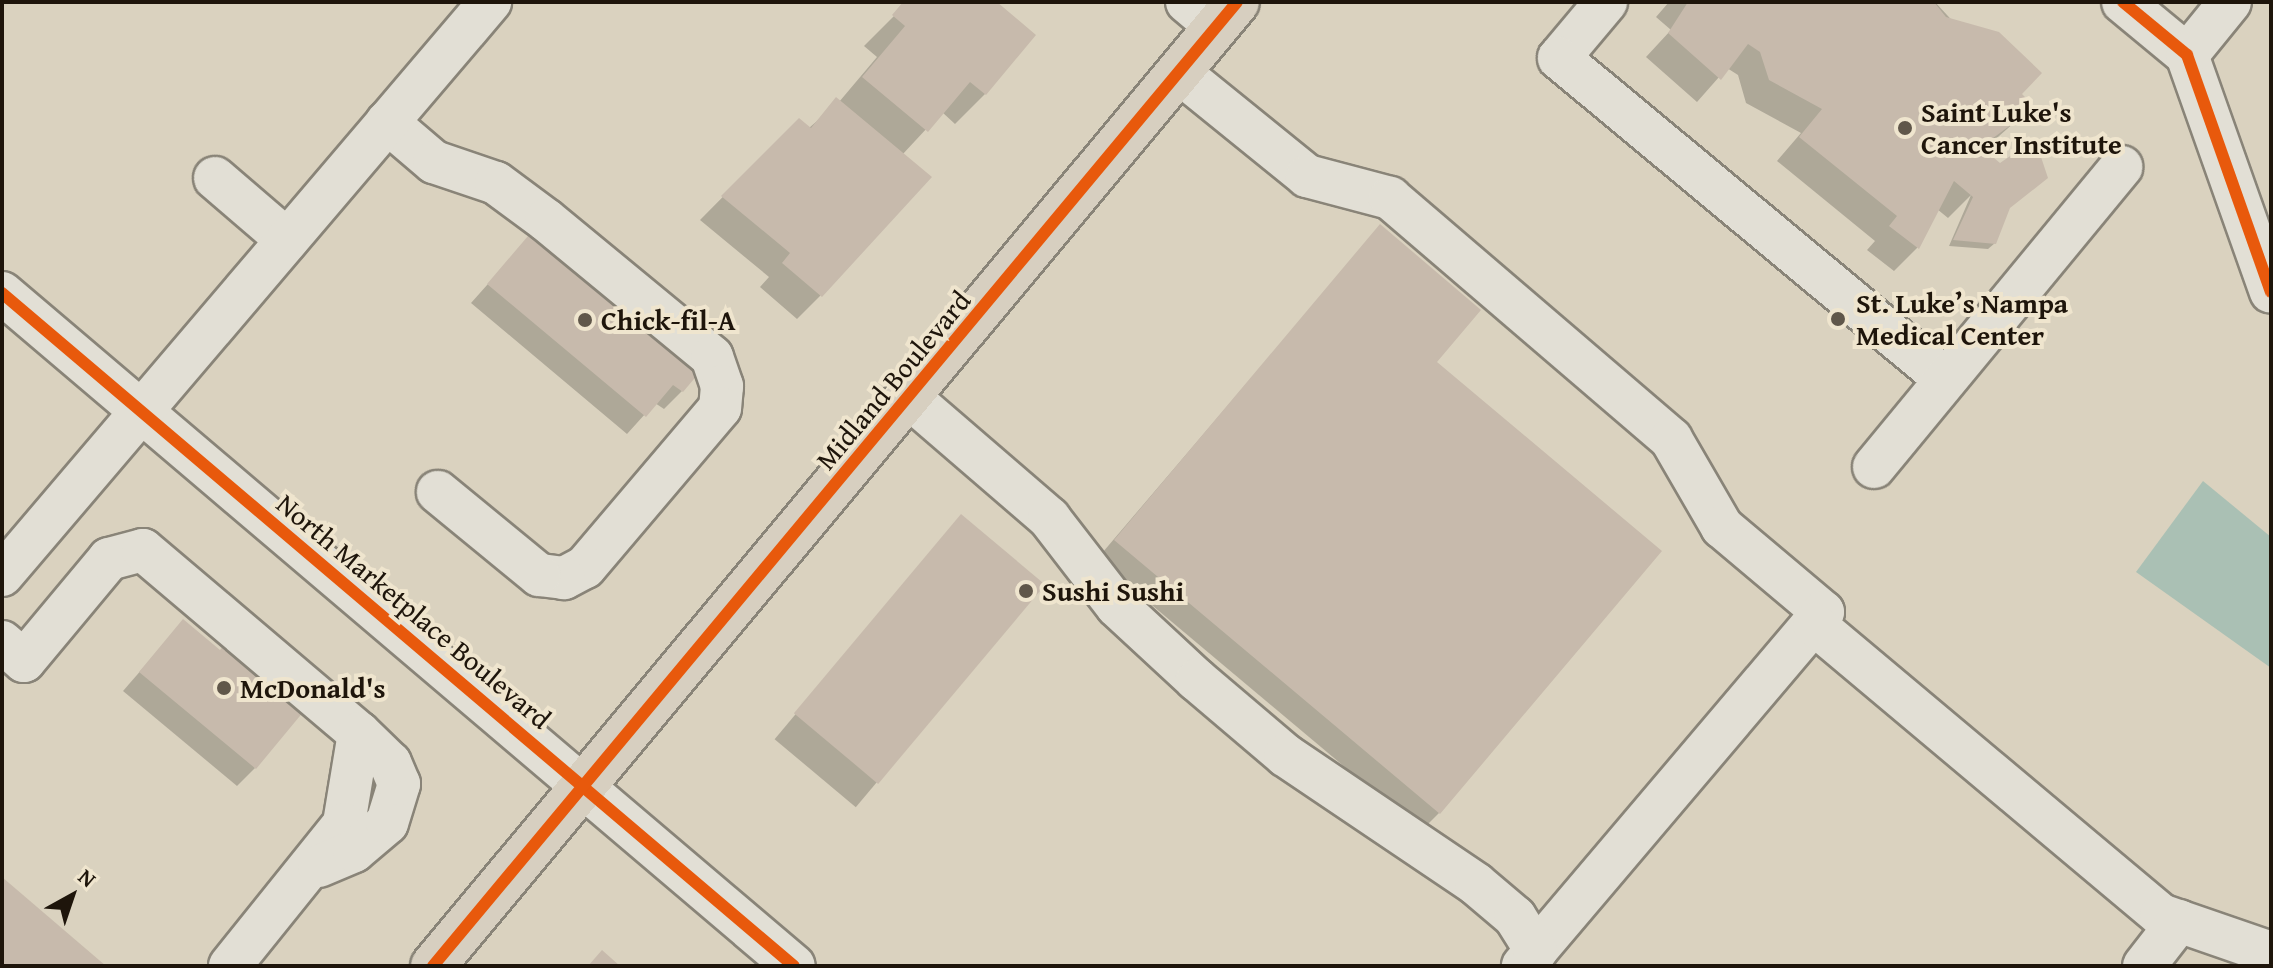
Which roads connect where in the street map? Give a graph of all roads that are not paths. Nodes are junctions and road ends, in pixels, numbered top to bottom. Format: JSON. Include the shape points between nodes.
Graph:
{"nodes":[{"id":1,"x":490,"y":2,"type":"edge"},
{"id":2,"x":1606,"y":2,"type":"edge"},
{"id":3,"x":2123,"y":2,"type":"edge"},
{"id":4,"x":2230,"y":2,"type":"edge"},
{"id":5,"x":1213,"y":10,"type":"edge"},
{"id":6,"x":2187,"y":55,"type":"junction"},
{"id":7,"x":1180,"y":73,"type":"junction"},
{"id":8,"x":387,"y":122,"type":"junction"},
{"id":9,"x":2121,"y":167,"type":"dead end"},
{"id":10,"x":215,"y":178,"type":"dead end"},
{"id":11,"x":287,"y":240,"type":"junction"},
{"id":12,"x":2271,"y":292,"type":"edge"},
{"id":13,"x":2,"y":293,"type":"edge"},
{"id":14,"x":1944,"y":378,"type":"junction"},
{"id":15,"x":910,"y":398,"type":"junction"},
{"id":16,"x":140,"y":411,"type":"junction"},
{"id":17,"x":1874,"y":467,"type":"dead end"},
{"id":18,"x":438,"y":492,"type":"dead end"},
{"id":19,"x":2,"y":575,"type":"edge"},
{"id":20,"x":1814,"y":624,"type":"junction"},
{"id":21,"x":13,"y":652,"type":"edge"},
{"id":22,"x":583,"y":786,"type":"junction"},
{"id":23,"x":2179,"y":921,"type":"junction"},
{"id":24,"x":2271,"y":953,"type":"edge"},
{"id":25,"x":1529,"y":958,"type":"edge"},
{"id":26,"x":230,"y":966,"type":"edge"},
{"id":27,"x":433,"y":966,"type":"edge"},
{"id":28,"x":794,"y":966,"type":"edge"},
{"id":29,"x":2144,"y":966,"type":"edge"}],
"edges":[{"from":1,"to":8,"type":"street"},
{"from":2,"to":14,"type":"street","via":[[1559,58]]},
{"from":3,"to":6,"type":"street"},
{"from":4,"to":6,"type":"street"},
{"from":5,"to":7,"type":"main road","name":"Midland Boulevard"},
{"from":6,"to":12,"type":"street"},
{"from":7,"to":15,"type":"main road","name":"Midland Boulevard"},
{"from":7,"to":20,"type":"street","via":[[1307,176],[1390,198],[1671,439],[1722,527],[1823,612]]},
{"from":8,"to":11,"type":"street"},
{"from":8,"to":18,"type":"street","via":[[434,162],[496,183],[546,220],[712,357],[723,396],[585,567],[564,578],[539,575]]},
{"from":9,"to":14,"type":"street"},
{"from":10,"to":11,"type":"street"},
{"from":11,"to":16,"type":"street"},
{"from":13,"to":16,"type":"street","name":"North Marketplace Boulevard"},
{"from":14,"to":17,"type":"street"},
{"from":15,"to":22,"type":"main road","name":"Midland Boulevard"},
{"from":15,"to":25,"type":"street","via":[[1049,518],[1117,606],[1197,680],[1285,755],[1476,884],[1515,917]]},
{"from":16,"to":19,"type":"street"},
{"from":16,"to":22,"type":"street","name":"North Marketplace Boulevard"},
{"from":20,"to":23,"type":"street","via":[[2161,915]]},
{"from":20,"to":25,"type":"street"},
{"from":21,"to":26,"type":"street","via":[[109,559],[143,550],[359,733],[344,824],[306,878]]},
{"from":22,"to":27,"type":"main road","name":"Midland Boulevard"},
{"from":22,"to":28,"type":"street","name":"North Marketplace Boulevard"},
{"from":23,"to":24,"type":"street"},
{"from":23,"to":29,"type":"street"}]}
